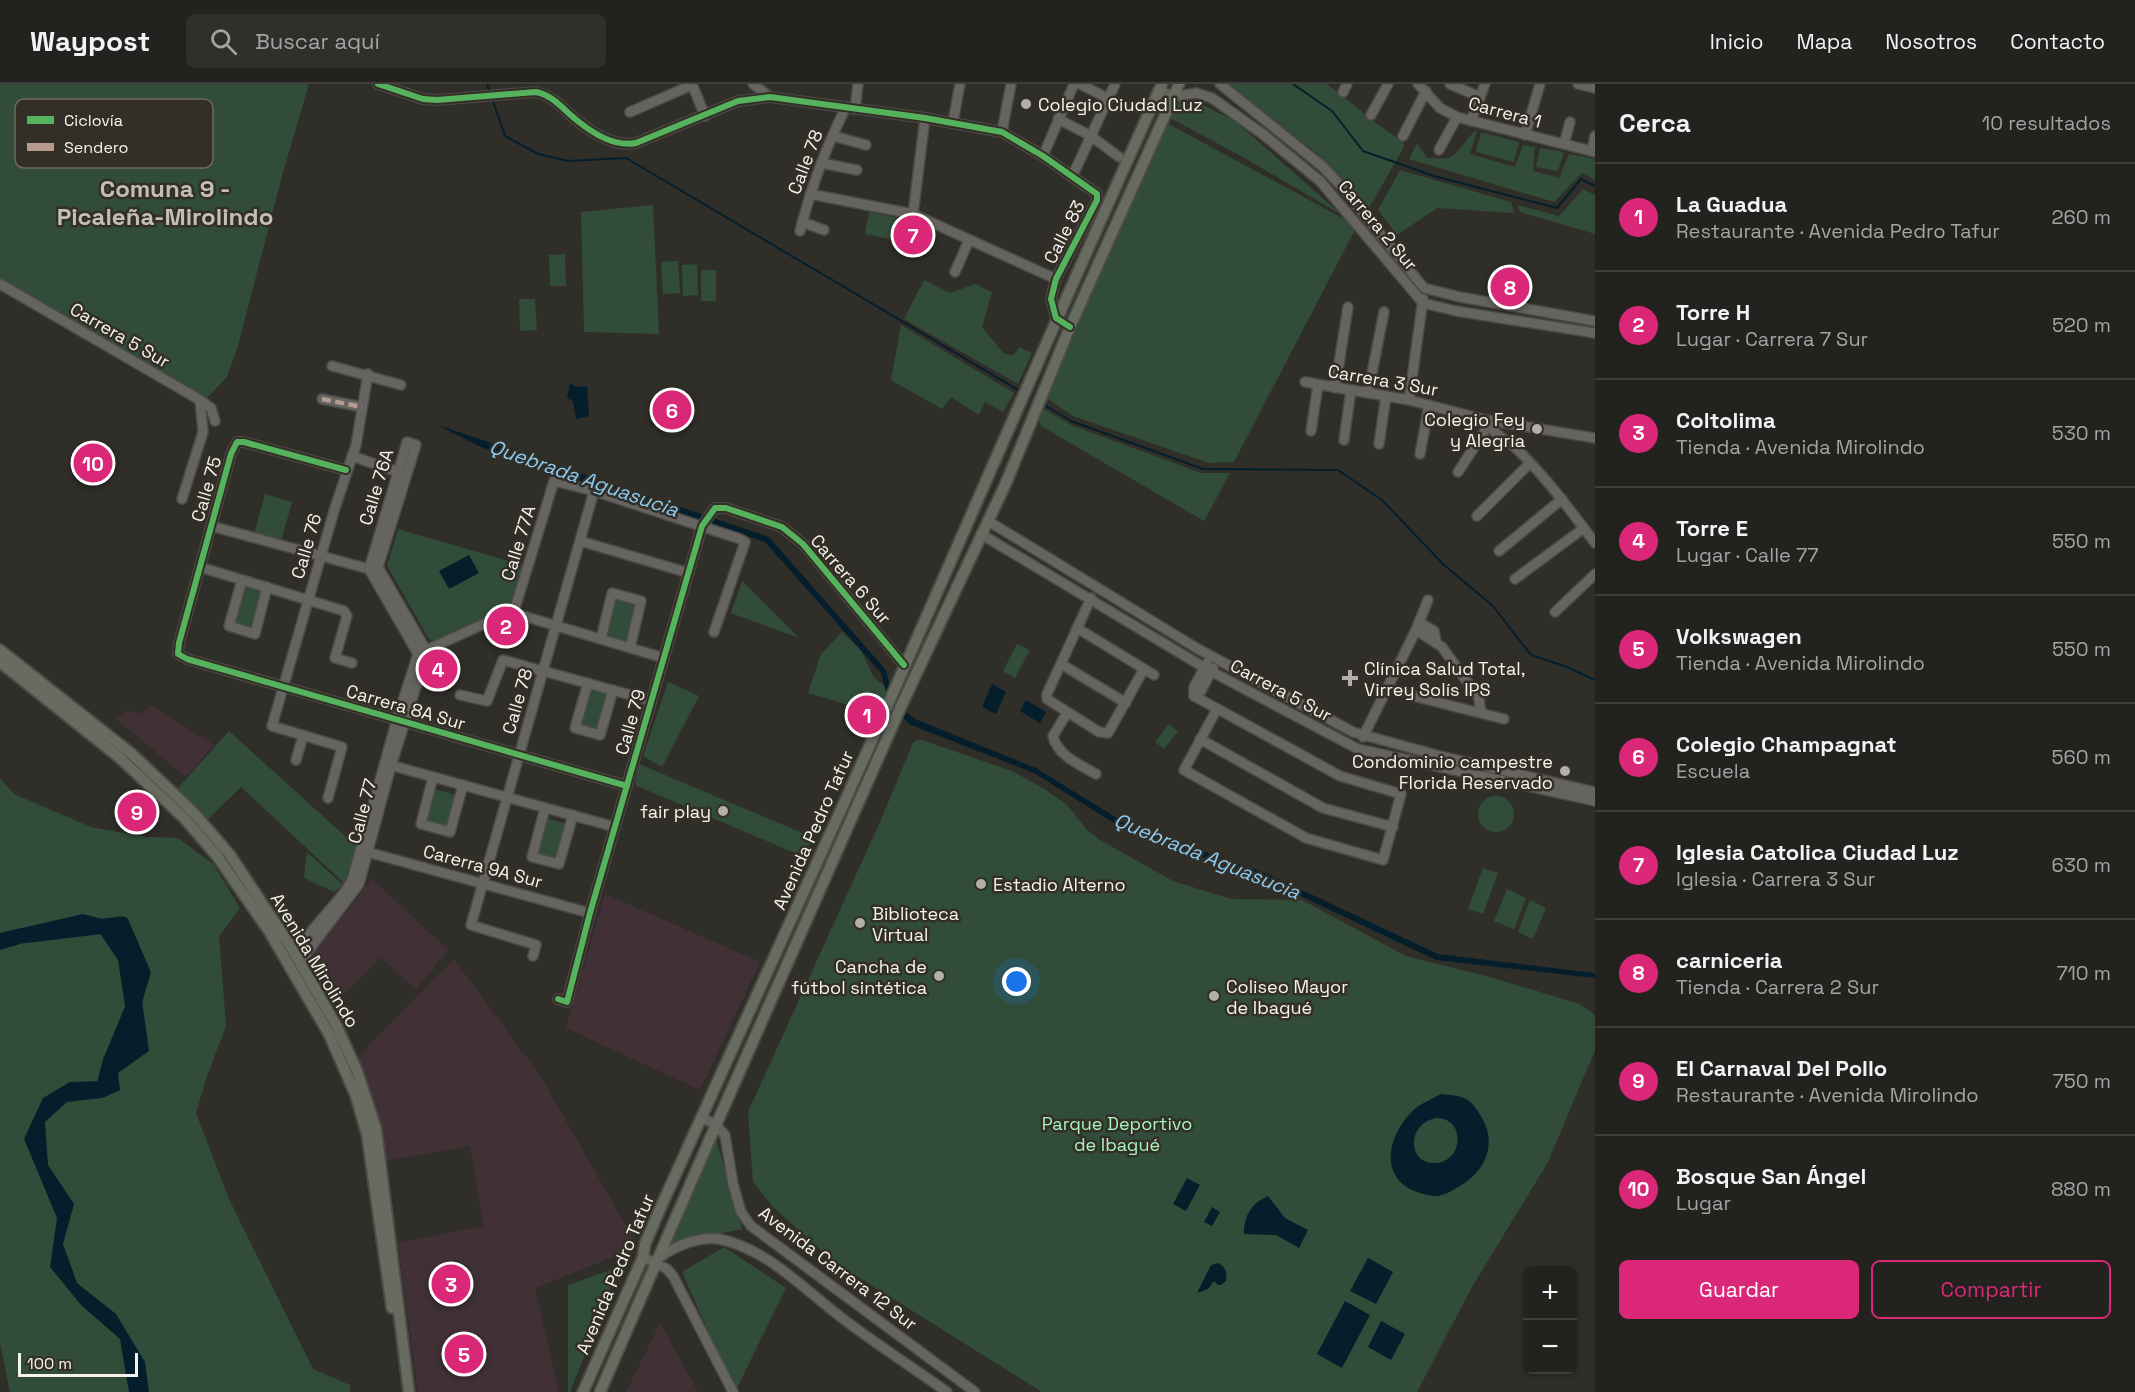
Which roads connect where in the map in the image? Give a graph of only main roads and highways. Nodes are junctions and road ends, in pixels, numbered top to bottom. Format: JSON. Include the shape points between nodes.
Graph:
{"nodes":[{"id":1,"x":1179,"y":84,"type":"edge"},
{"id":2,"x":1161,"y":87,"type":"edge"},
{"id":3,"x":0,"y":650,"type":"edge"},
{"id":4,"x":0,"y":662,"type":"edge"},
{"id":5,"x":403,"y":1392,"type":"edge"},
{"id":6,"x":409,"y":1392,"type":"edge"},
{"id":7,"x":583,"y":1392,"type":"edge"},
{"id":8,"x":600,"y":1392,"type":"edge"}],
"edges":[{"from":1,"to":8,"type":"main road","name":"Avenida Pedro Tafur"},
{"from":2,"to":7,"type":"main road","name":"Avenida Pedro Tafur","via":[[701,1117]]},
{"from":3,"to":6,"type":"main road","name":"Avenida Mirolindo","via":[[133,755],[193,812],[230,855],[303,966],[336,1025],[376,1129]]},
{"from":4,"to":5,"type":"main road","name":"Avenida Mirolindo","via":[[120,758],[184,818],[217,856],[269,931],[315,1008],[341,1057],[367,1134]]}]}
